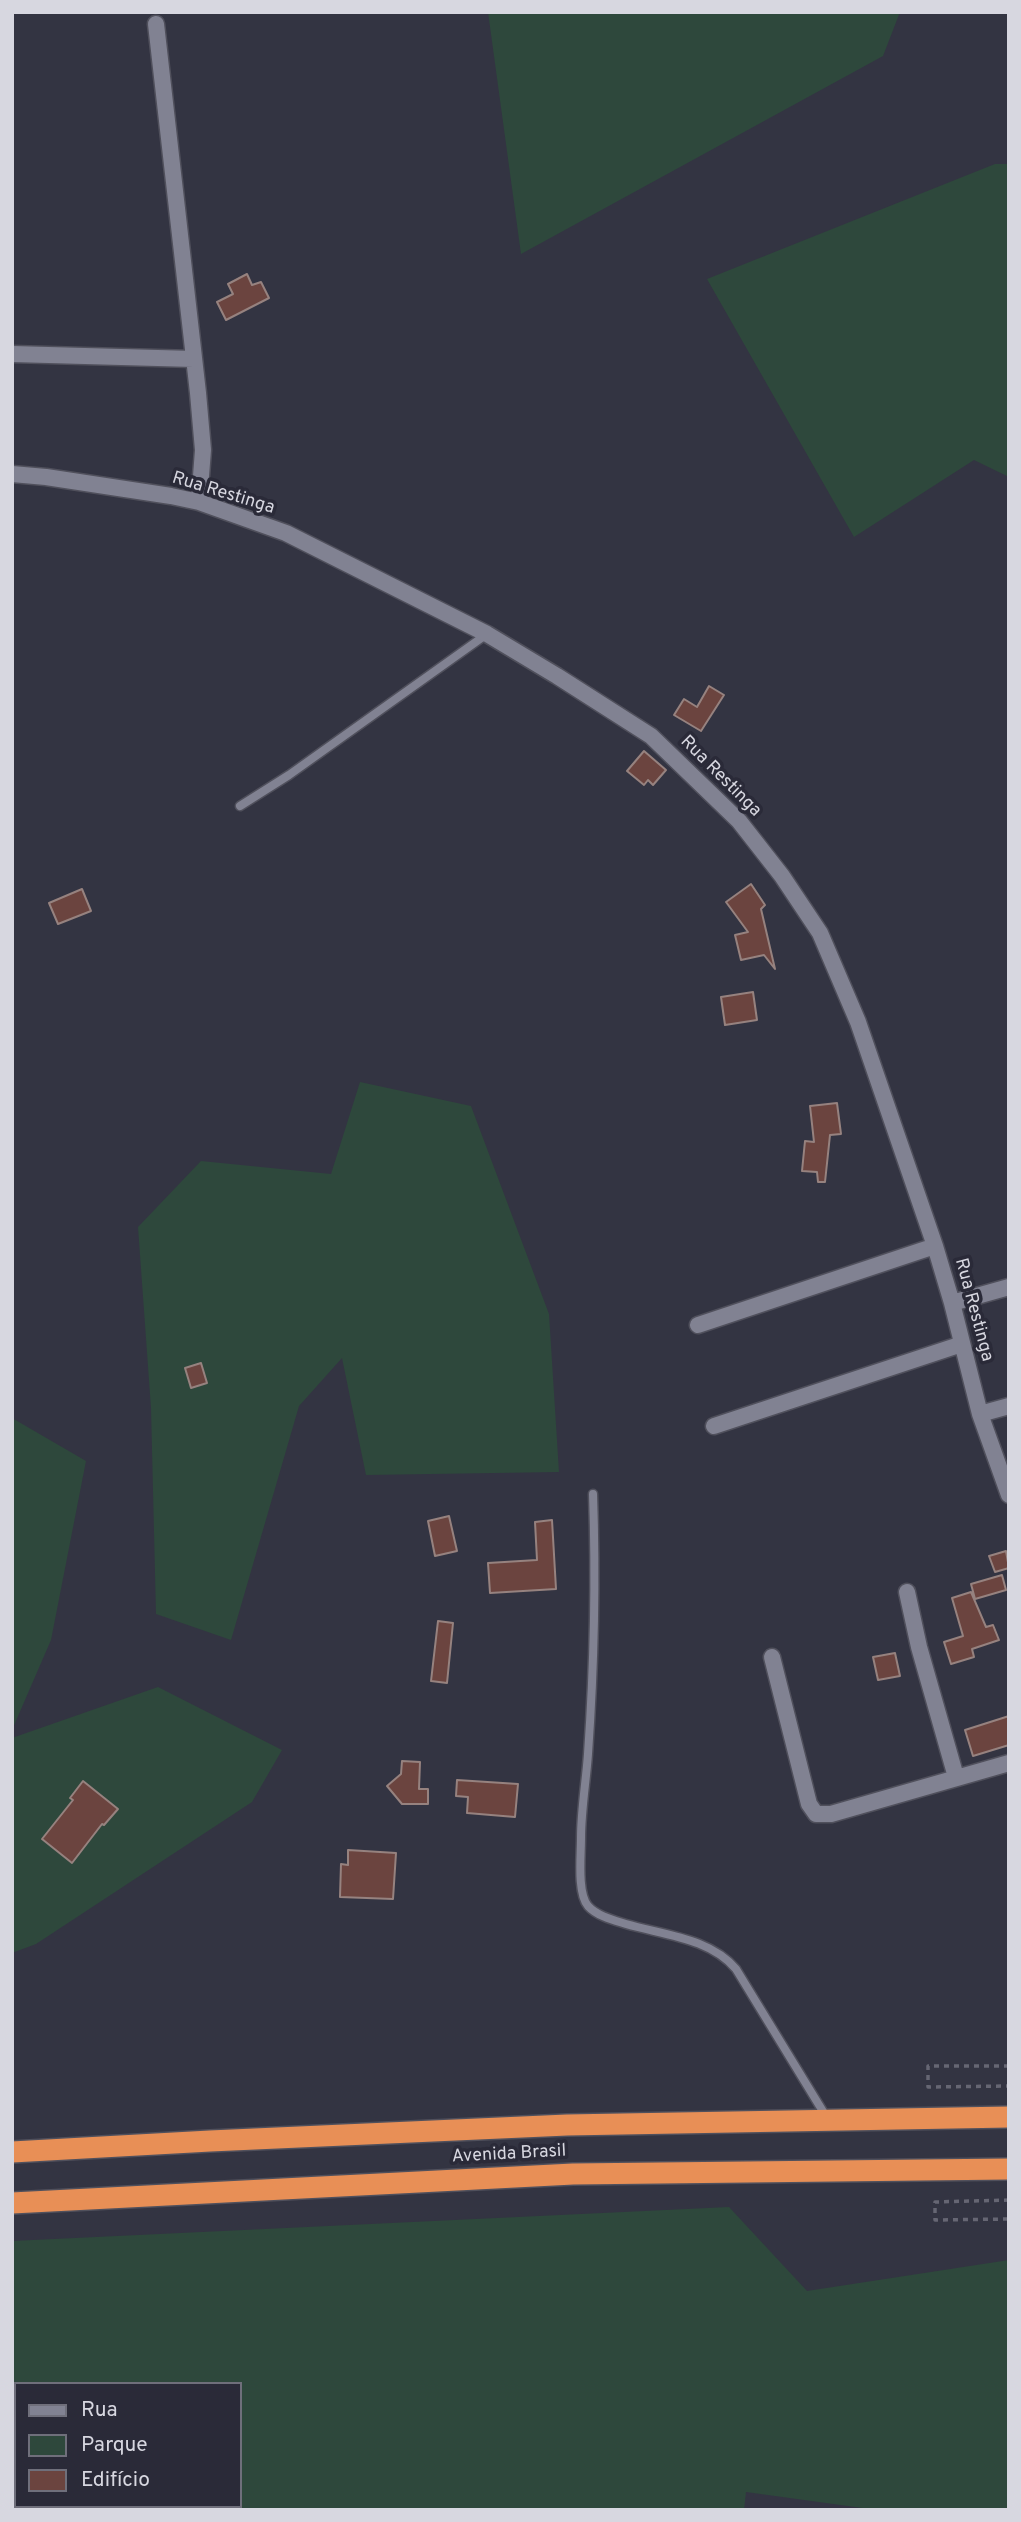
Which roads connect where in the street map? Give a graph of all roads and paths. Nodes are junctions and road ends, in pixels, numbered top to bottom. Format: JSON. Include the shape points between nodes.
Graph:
{"nodes":[{"id":1,"x":156,"y":24,"type":"dead end"},
{"id":2,"x":12,"y":354,"type":"edge"},
{"id":3,"x":194,"y":359,"type":"junction"},
{"id":4,"x":12,"y":474,"type":"edge"},
{"id":5,"x":199,"y":502,"type":"junction"},
{"id":6,"x":487,"y":634,"type":"junction"},
{"id":7,"x":240,"y":806,"type":"dead end"},
{"id":8,"x":935,"y":1246,"type":"junction"},
{"id":9,"x":1009,"y":1287,"type":"edge"},
{"id":10,"x":953,"y":1303,"type":"junction"},
{"id":11,"x":698,"y":1325,"type":"dead end"},
{"id":12,"x":962,"y":1344,"type":"junction"},
{"id":13,"x":1009,"y":1406,"type":"edge"},
{"id":14,"x":980,"y":1414,"type":"junction"},
{"id":15,"x":714,"y":1426,"type":"dead end"},
{"id":16,"x":593,"y":1494,"type":"dead end"},
{"id":17,"x":1009,"y":1495,"type":"edge"},
{"id":18,"x":907,"y":1592,"type":"dead end"},
{"id":19,"x":772,"y":1657,"type":"dead end"},
{"id":20,"x":1009,"y":1763,"type":"edge"},
{"id":21,"x":956,"y":1777,"type":"junction"},
{"id":22,"x":1009,"y":2066,"type":"edge"},
{"id":23,"x":1009,"y":2086,"type":"edge"},
{"id":24,"x":1009,"y":2117,"type":"edge"},
{"id":25,"x":829,"y":2120,"type":"junction"},
{"id":26,"x":12,"y":2152,"type":"edge"},
{"id":27,"x":1009,"y":2169,"type":"edge"},
{"id":28,"x":1009,"y":2200,"type":"edge"},
{"id":29,"x":12,"y":2203,"type":"edge"},
{"id":30,"x":1009,"y":2219,"type":"edge"}],
"edges":[{"from":1,"to":3,"type":"street"},
{"from":2,"to":3,"type":"street"},
{"from":3,"to":5,"type":"street","via":[[203,450]]},
{"from":4,"to":5,"type":"street","name":"Rua Restinga"},
{"from":5,"to":6,"type":"street","name":"Rua Restinga","via":[[286,533]]},
{"from":6,"to":7,"type":"lane"},
{"from":6,"to":8,"type":"street","name":"Rua Restinga","via":[[651,736],[740,821],[782,876],[820,933],[858,1022]]},
{"from":8,"to":10,"type":"street","name":"Rua Restinga"},
{"from":8,"to":11,"type":"street"},
{"from":9,"to":10,"type":"street"},
{"from":10,"to":12,"type":"street","name":"Rua Restinga"},
{"from":12,"to":14,"type":"street","name":"Rua Restinga"},
{"from":12,"to":15,"type":"street"},
{"from":13,"to":14,"type":"street"},
{"from":14,"to":17,"type":"street","name":"Rua Restinga"},
{"from":16,"to":25,"type":"lane","via":[[595,1590],[581,1821],[584,1901],[615,1921],[699,1943],[728,1959]]},
{"from":18,"to":21,"type":"street"},
{"from":19,"to":21,"type":"street","via":[[812,1811],[831,1814]]},
{"from":20,"to":21,"type":"street"},
{"from":22,"to":23,"type":"path","via":[[928,2066],[928,2087]]},
{"from":24,"to":25,"type":"highway","name":"Avenida Brasil"},
{"from":25,"to":26,"type":"highway","name":"Avenida Brasil","via":[[566,2125]]},
{"from":27,"to":29,"type":"highway","name":"Avenida Brasil","via":[[573,2174]]},
{"from":28,"to":30,"type":"path","via":[[935,2202],[935,2220]]}]}
